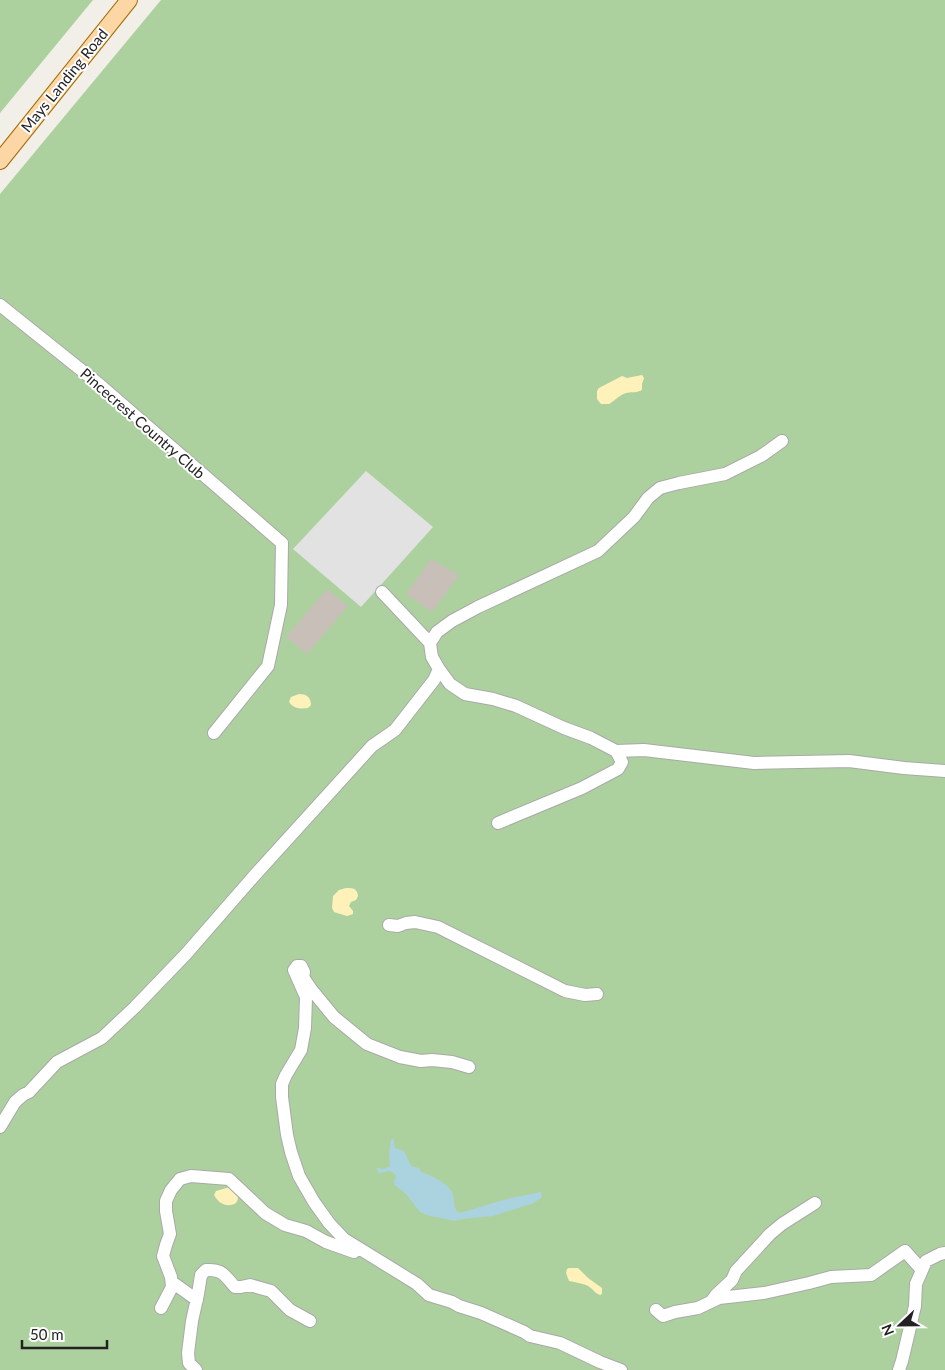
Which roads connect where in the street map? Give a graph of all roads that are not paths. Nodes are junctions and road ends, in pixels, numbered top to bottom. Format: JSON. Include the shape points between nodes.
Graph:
{"nodes":[{"id":1,"x":129,"y":0,"type":"edge"},
{"id":2,"x":0,"y":161,"type":"edge"},
{"id":3,"x":0,"y":305,"type":"edge"},
{"id":4,"x":782,"y":441,"type":"dead end"},
{"id":5,"x":382,"y":592,"type":"dead end"},
{"id":6,"x":430,"y":643,"type":"junction"},
{"id":7,"x":439,"y":668,"type":"junction"},
{"id":8,"x":214,"y":733,"type":"dead end"},
{"id":9,"x":616,"y":751,"type":"junction"},
{"id":10,"x":945,"y":771,"type":"edge"},
{"id":11,"x":498,"y":822,"type":"dead end"},
{"id":12,"x":389,"y":926,"type":"dead end"},
{"id":13,"x":597,"y":994,"type":"dead end"},
{"id":14,"x":469,"y":1067,"type":"dead end"},
{"id":15,"x":0,"y":1127,"type":"edge"},
{"id":16,"x":815,"y":1204,"type":"dead end"},
{"id":17,"x":945,"y":1253,"type":"edge"},
{"id":18,"x":373,"y":1258,"type":"junction"},
{"id":19,"x":922,"y":1270,"type":"junction"},
{"id":20,"x":172,"y":1282,"type":"junction"},
{"id":21,"x":197,"y":1300,"type":"junction"},
{"id":22,"x":710,"y":1303,"type":"junction"},
{"id":23,"x":161,"y":1308,"type":"dead end"},
{"id":24,"x":656,"y":1310,"type":"dead end"},
{"id":25,"x":310,"y":1321,"type":"dead end"},
{"id":26,"x":196,"y":1370,"type":"edge"},
{"id":27,"x":622,"y":1370,"type":"edge"},
{"id":28,"x":899,"y":1370,"type":"edge"}],
"edges":[{"from":1,"to":2,"type":"main road","name":"Mays Landing Road"},
{"from":3,"to":8,"type":"street","name":"Pincecrest Country Club","via":[[100,385],[282,543],[281,605],[268,666]]},
{"from":4,"to":6,"type":"street","via":[[725,474],[660,488],[598,551],[478,606],[437,632]]},
{"from":5,"to":6,"type":"street"},
{"from":6,"to":7,"type":"street","via":[[432,657]]},
{"from":7,"to":9,"type":"street","via":[[450,684],[465,694],[516,706]]},
{"from":7,"to":15,"type":"street","via":[[434,680],[395,730],[372,746],[186,954],[102,1038],[57,1062],[15,1102]]},
{"from":9,"to":10,"type":"street","via":[[644,750],[754,763],[849,761]]},
{"from":9,"to":11,"type":"street","via":[[622,762],[618,770]]},
{"from":12,"to":13,"type":"street","via":[[415,922],[438,928],[565,991],[585,996]]},
{"from":14,"to":18,"type":"street","via":[[452,1062],[400,1057],[366,1044],[334,1017],[318,998],[303,977],[301,966],[294,970],[306,997],[301,1050],[282,1084],[291,1152],[299,1176],[329,1224],[344,1239]]},
{"from":16,"to":22,"type":"street","via":[[770,1234]]},
{"from":17,"to":19,"type":"street","via":[[926,1261]]},
{"from":18,"to":20,"type":"street","via":[[285,1225],[265,1213],[229,1179],[191,1176],[180,1179],[166,1201],[170,1234],[163,1256]]},
{"from":18,"to":27,"type":"street","via":[[417,1284],[429,1295],[481,1313],[530,1336],[560,1343]]},
{"from":19,"to":22,"type":"street","via":[[905,1251],[871,1275],[831,1277],[764,1293],[719,1298]]},
{"from":19,"to":28,"type":"street","via":[[916,1284],[915,1306]]},
{"from":20,"to":21,"type":"street"},
{"from":20,"to":23,"type":"street"},
{"from":21,"to":25,"type":"street","via":[[201,1275],[214,1269],[235,1287],[250,1285],[271,1291],[290,1310]]},
{"from":21,"to":26,"type":"street","via":[[188,1353],[188,1363]]},
{"from":22,"to":24,"type":"street","via":[[663,1316]]}]}
